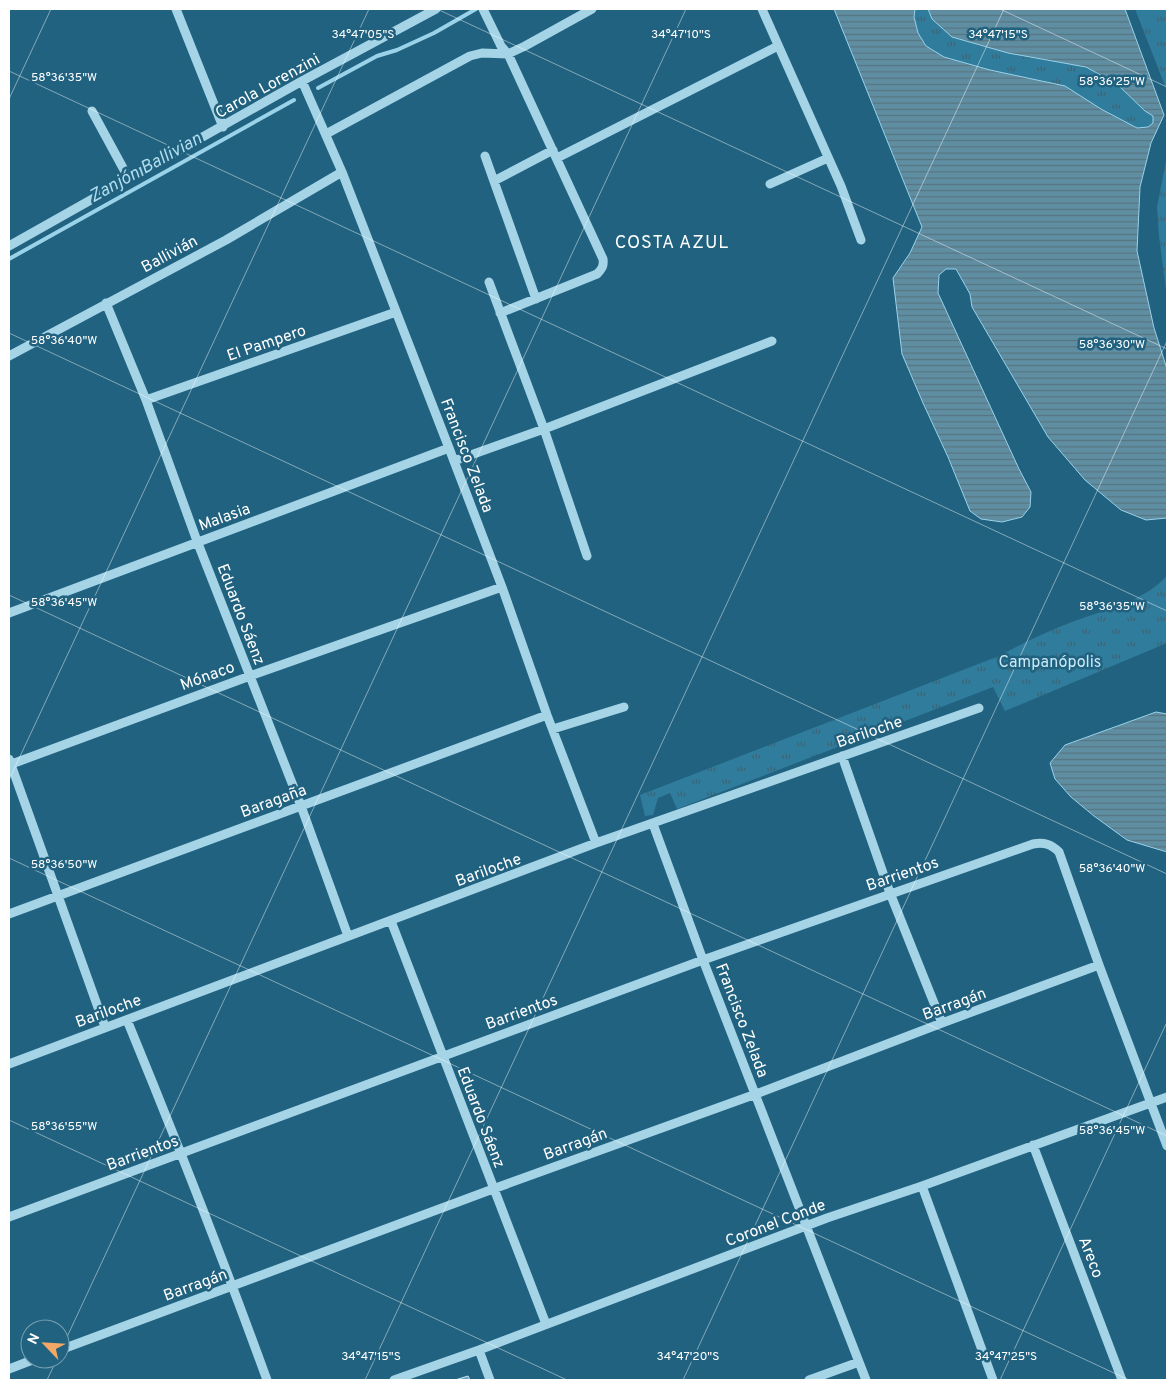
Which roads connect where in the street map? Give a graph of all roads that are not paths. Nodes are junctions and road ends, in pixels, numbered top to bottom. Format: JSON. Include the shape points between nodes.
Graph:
{"nodes":[{"id":1,"x":176,"y":9,"type":"edge"},
{"id":2,"x":436,"y":9,"type":"edge"},
{"id":3,"x":484,"y":9,"type":"edge"},
{"id":4,"x":592,"y":9,"type":"edge"},
{"id":5,"x":762,"y":9,"type":"edge"},
{"id":6,"x":421,"y":13,"type":"edge"},
{"id":7,"x":778,"y":46,"type":"junction"},
{"id":8,"x":508,"y":54,"type":"junction"},
{"id":9,"x":302,"y":81,"type":"junction"},
{"id":10,"x":92,"y":112,"type":"dead end"},
{"id":11,"x":223,"y":127,"type":"junction"},
{"id":12,"x":326,"y":134,"type":"junction"},
{"id":13,"x":555,"y":154,"type":"junction"},
{"id":14,"x":485,"y":156,"type":"dead end"},
{"id":15,"x":828,"y":158,"type":"junction"},
{"id":16,"x":342,"y":172,"type":"junction"},
{"id":17,"x":129,"y":180,"type":"junction"},
{"id":18,"x":494,"y":181,"type":"junction"},
{"id":19,"x":770,"y":184,"type":"dead end"},
{"id":20,"x":861,"y":240,"type":"dead end"},
{"id":21,"x":9,"y":246,"type":"edge"},
{"id":22,"x":489,"y":282,"type":"dead end"},
{"id":23,"x":536,"y":299,"type":"junction"},
{"id":24,"x":106,"y":303,"type":"junction"},
{"id":25,"x":396,"y":312,"type":"junction"},
{"id":26,"x":500,"y":313,"type":"junction"},
{"id":27,"x":772,"y":341,"type":"dead end"},
{"id":28,"x":9,"y":356,"type":"edge"},
{"id":29,"x":146,"y":400,"type":"junction"},
{"id":30,"x":544,"y":430,"type":"junction"},
{"id":31,"x":449,"y":448,"type":"junction"},
{"id":32,"x":454,"y":461,"type":"junction"},
{"id":33,"x":197,"y":541,"type":"junction"},
{"id":34,"x":587,"y":556,"type":"dead end"},
{"id":35,"x":502,"y":587,"type":"junction"},
{"id":36,"x":9,"y":612,"type":"edge"},
{"id":37,"x":250,"y":676,"type":"junction"},
{"id":38,"x":624,"y":707,"type":"dead end"},
{"id":39,"x":979,"y":708,"type":"dead end"},
{"id":40,"x":547,"y":715,"type":"junction"},
{"id":41,"x":553,"y":729,"type":"junction"},
{"id":42,"x":842,"y":756,"type":"junction"},
{"id":43,"x":9,"y":763,"type":"edge"},
{"id":44,"x":301,"y":806,"type":"junction"},
{"id":45,"x":653,"y":824,"type":"junction"},
{"id":46,"x":596,"y":843,"type":"junction"},
{"id":47,"x":890,"y":893,"type":"junction"},
{"id":48,"x":58,"y":895,"type":"junction"},
{"id":49,"x":9,"y":914,"type":"edge"},
{"id":50,"x":391,"y":920,"type":"junction"},
{"id":51,"x":348,"y":936,"type":"junction"},
{"id":52,"x":703,"y":960,"type":"junction"},
{"id":53,"x":1100,"y":965,"type":"junction"},
{"id":54,"x":127,"y":1020,"type":"junction"},
{"id":55,"x":942,"y":1023,"type":"junction"},
{"id":56,"x":105,"y":1027,"type":"junction"},
{"id":57,"x":442,"y":1056,"type":"junction"},
{"id":58,"x":9,"y":1064,"type":"edge"},
{"id":59,"x":756,"y":1094,"type":"junction"},
{"id":60,"x":1167,"y":1097,"type":"edge"},
{"id":61,"x":1151,"y":1103,"type":"junction"},
{"id":62,"x":1033,"y":1145,"type":"junction"},
{"id":63,"x":1167,"y":1146,"type":"edge"},
{"id":64,"x":182,"y":1153,"type":"junction"},
{"id":65,"x":922,"y":1186,"type":"junction"},
{"id":66,"x":493,"y":1188,"type":"junction"},
{"id":67,"x":9,"y":1217,"type":"edge"},
{"id":68,"x":807,"y":1226,"type":"junction"},
{"id":69,"x":232,"y":1286,"type":"junction"},
{"id":70,"x":546,"y":1324,"type":"junction"},
{"id":71,"x":70,"y":1346,"type":"edge"},
{"id":72,"x":479,"y":1350,"type":"junction"},
{"id":73,"x":859,"y":1362,"type":"junction"},
{"id":74,"x":267,"y":1380,"type":"edge"},
{"id":75,"x":394,"y":1380,"type":"edge"},
{"id":76,"x":490,"y":1380,"type":"edge"},
{"id":77,"x":809,"y":1380,"type":"edge"},
{"id":78,"x":866,"y":1380,"type":"edge"},
{"id":79,"x":993,"y":1380,"type":"edge"},
{"id":80,"x":1122,"y":1380,"type":"edge"}],
"edges":[{"from":1,"to":11,"type":"street"},
{"from":2,"to":6,"type":"street","name":"Carola Lorenzini"},
{"from":3,"to":8,"type":"street"},
{"from":4,"to":8,"type":"street"},
{"from":5,"to":7,"type":"street"},
{"from":6,"to":9,"type":"street","name":"Carola Lorenzini"},
{"from":7,"to":13,"type":"street"},
{"from":7,"to":15,"type":"street"},
{"from":8,"to":12,"type":"street","via":[[470,56]]},
{"from":8,"to":13,"type":"street"},
{"from":9,"to":11,"type":"street","name":"Carola Lorenzini"},
{"from":9,"to":12,"type":"street","name":"Francisco Zelada"},
{"from":10,"to":17,"type":"street"},
{"from":11,"to":17,"type":"street","name":"Carola Lorenzini"},
{"from":12,"to":16,"type":"street","name":"Francisco Zelada"},
{"from":13,"to":18,"type":"street"},
{"from":13,"to":23,"type":"street","via":[[604,264],[597,274]]},
{"from":14,"to":18,"type":"street"},
{"from":15,"to":19,"type":"street"},
{"from":15,"to":20,"type":"street"},
{"from":16,"to":24,"type":"street","name":"Ballivián","via":[[226,240]]},
{"from":16,"to":25,"type":"street","name":"Francisco Zelada"},
{"from":17,"to":21,"type":"street","name":"Carola Lorenzini"},
{"from":18,"to":23,"type":"street"},
{"from":22,"to":26,"type":"street"},
{"from":23,"to":26,"type":"street"},
{"from":24,"to":28,"type":"street","name":"Ballivián"},
{"from":24,"to":29,"type":"street","name":"Eduardo Sáenz"},
{"from":25,"to":29,"type":"street","name":"El Pampero"},
{"from":25,"to":31,"type":"street","name":"Francisco Zelada"},
{"from":26,"to":30,"type":"street"},
{"from":27,"to":30,"type":"street"},
{"from":29,"to":33,"type":"street","name":"Eduardo Sáenz"},
{"from":30,"to":32,"type":"street"},
{"from":30,"to":34,"type":"street"},
{"from":31,"to":32,"type":"street","name":"Francisco Zelada"},
{"from":31,"to":33,"type":"street","name":"Malasia"},
{"from":32,"to":35,"type":"street","name":"Francisco Zelada"},
{"from":33,"to":36,"type":"street","name":"Malasia"},
{"from":33,"to":37,"type":"street","name":"Eduardo Sáenz"},
{"from":35,"to":37,"type":"street","name":"Mónaco"},
{"from":35,"to":40,"type":"street","name":"Francisco Zelada"},
{"from":37,"to":43,"type":"street","name":"Mónaco"},
{"from":37,"to":44,"type":"street","name":"Eduardo Sáenz"},
{"from":38,"to":41,"type":"street"},
{"from":39,"to":42,"type":"street","name":"Bariloche"},
{"from":40,"to":41,"type":"street","name":"Francisco Zelada"},
{"from":40,"to":44,"type":"street","name":"Baragaña"},
{"from":41,"to":46,"type":"street","name":"Francisco Zelada"},
{"from":42,"to":45,"type":"street","name":"Bariloche"},
{"from":42,"to":47,"type":"street"},
{"from":43,"to":48,"type":"street"},
{"from":44,"to":48,"type":"street","name":"Baragaña"},
{"from":44,"to":51,"type":"street","name":"Eduardo Sáenz"},
{"from":45,"to":46,"type":"street","name":"Bariloche"},
{"from":45,"to":52,"type":"street","name":"Francisco Zelada"},
{"from":46,"to":50,"type":"street","name":"Bariloche"},
{"from":47,"to":52,"type":"street","name":"Barrientos"},
{"from":47,"to":53,"type":"street","name":"Barrientos","via":[[1033,844],[1054,846],[1059,852]]},
{"from":47,"to":55,"type":"street"},
{"from":48,"to":49,"type":"street","name":"Baragaña"},
{"from":48,"to":56,"type":"street"},
{"from":50,"to":51,"type":"street","name":"Bariloche"},
{"from":50,"to":57,"type":"street","name":"Eduardo Sáenz"},
{"from":51,"to":54,"type":"street","name":"Bariloche"},
{"from":52,"to":57,"type":"street","name":"Barrientos"},
{"from":52,"to":59,"type":"street","name":"Francisco Zelada"},
{"from":53,"to":55,"type":"street","name":"Barragán"},
{"from":53,"to":61,"type":"street"},
{"from":54,"to":56,"type":"street","name":"Bariloche"},
{"from":54,"to":64,"type":"street"},
{"from":55,"to":59,"type":"street","name":"Barragán"},
{"from":56,"to":58,"type":"street","name":"Bariloche"},
{"from":57,"to":64,"type":"street","name":"Barrientos"},
{"from":57,"to":66,"type":"street","name":"Eduardo Sáenz"},
{"from":59,"to":66,"type":"street","name":"Barragán"},
{"from":59,"to":68,"type":"street","name":"Francisco Zelada"},
{"from":60,"to":61,"type":"street","name":"Coronel Conde"},
{"from":61,"to":62,"type":"street","name":"Coronel Conde"},
{"from":61,"to":63,"type":"street"},
{"from":62,"to":65,"type":"street","name":"Coronel Conde"},
{"from":62,"to":80,"type":"street","name":"Areco"},
{"from":64,"to":67,"type":"street","name":"Barrientos"},
{"from":64,"to":69,"type":"street"},
{"from":65,"to":68,"type":"street","name":"Coronel Conde"},
{"from":65,"to":79,"type":"street"},
{"from":66,"to":69,"type":"street","name":"Barragán"},
{"from":66,"to":70,"type":"street","name":"Eduardo Sáenz"},
{"from":68,"to":70,"type":"street","name":"Coronel Conde"},
{"from":68,"to":73,"type":"street","name":"Francisco Zelada"},
{"from":69,"to":71,"type":"street","name":"Barragán"},
{"from":69,"to":74,"type":"street"},
{"from":70,"to":72,"type":"street","name":"Coronel Conde"},
{"from":72,"to":75,"type":"street","name":"Coronel Conde"},
{"from":72,"to":76,"type":"street"},
{"from":73,"to":77,"type":"street"},
{"from":73,"to":78,"type":"street","name":"Francisco Zelada"}]}
